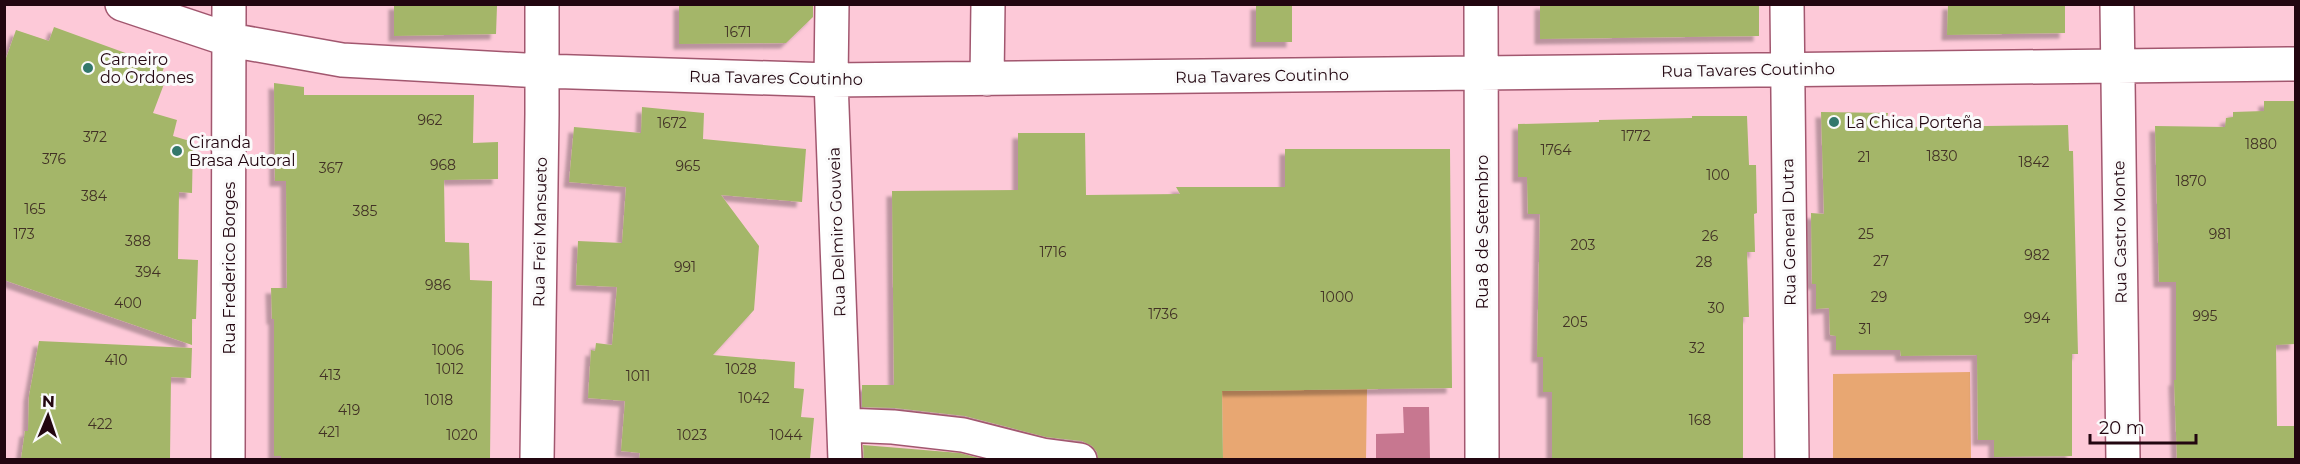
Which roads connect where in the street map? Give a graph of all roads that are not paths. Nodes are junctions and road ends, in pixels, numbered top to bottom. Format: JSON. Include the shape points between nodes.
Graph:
{"nodes":[{"id":1,"x":122,"y":4,"type":"edge"},
{"id":2,"x":229,"y":4,"type":"edge"},
{"id":3,"x":542,"y":4,"type":"edge"},
{"id":4,"x":832,"y":4,"type":"edge"},
{"id":5,"x":988,"y":4,"type":"edge"},
{"id":6,"x":1481,"y":4,"type":"edge"},
{"id":7,"x":1786,"y":4,"type":"edge"},
{"id":8,"x":2117,"y":4,"type":"edge"},
{"id":9,"x":230,"y":40,"type":"junction"},
{"id":10,"x":2295,"y":64,"type":"edge"},
{"id":11,"x":2118,"y":65,"type":"junction"},
{"id":12,"x":1787,"y":69,"type":"junction"},
{"id":13,"x":542,"y":71,"type":"junction"},
{"id":14,"x":1482,"y":74,"type":"junction"},
{"id":15,"x":987,"y":79,"type":"junction"},
{"id":16,"x":831,"y":80,"type":"junction"},
{"id":17,"x":844,"y":425,"type":"junction"},
{"id":18,"x":228,"y":459,"type":"edge"},
{"id":19,"x":537,"y":459,"type":"edge"},
{"id":20,"x":845,"y":459,"type":"edge"},
{"id":21,"x":1080,"y":459,"type":"edge"},
{"id":22,"x":1482,"y":459,"type":"edge"},
{"id":23,"x":1792,"y":459,"type":"edge"},
{"id":24,"x":2123,"y":459,"type":"edge"}],
"edges":[{"from":1,"to":9,"type":"street","name":"Rua Tavares Coutinho"},
{"from":2,"to":9,"type":"street","name":"Rua Frederico Borges"},
{"from":3,"to":13,"type":"street","name":"Rua Frei Mansueto"},
{"from":4,"to":16,"type":"street","name":"Rua Delmiro Gouveia"},
{"from":5,"to":15,"type":"street"},
{"from":6,"to":14,"type":"street","name":"Rua 8 de Setembro"},
{"from":7,"to":12,"type":"street","name":"Rua General Dutra"},
{"from":8,"to":11,"type":"street","name":"Rua Castro Monte"},
{"from":9,"to":13,"type":"street","name":"Rua Tavares Coutinho","via":[[342,60]]},
{"from":9,"to":18,"type":"street","name":"Rua Frederico Borges"},
{"from":10,"to":11,"type":"street","name":"Rua Tavares Coutinho"},
{"from":11,"to":12,"type":"street","name":"Rua Tavares Coutinho"},
{"from":11,"to":24,"type":"street","name":"Rua Castro Monte"},
{"from":12,"to":14,"type":"street","name":"Rua Tavares Coutinho"},
{"from":12,"to":23,"type":"street","name":"Rua General Dutra"},
{"from":13,"to":16,"type":"street","name":"Rua Tavares Coutinho"},
{"from":13,"to":19,"type":"street","name":"Rua Frei Mansueto"},
{"from":14,"to":15,"type":"street","name":"Rua Tavares Coutinho"},
{"from":14,"to":22,"type":"street","name":"Rua 8 de Setembro"},
{"from":15,"to":16,"type":"street","name":"Rua Tavares Coutinho"},
{"from":16,"to":17,"type":"street","name":"Rua Delmiro Gouveia"},
{"from":17,"to":20,"type":"street","name":"Rua Delmiro Gouveia"},
{"from":17,"to":21,"type":"street","via":[[963,435],[1042,455]]}]}
